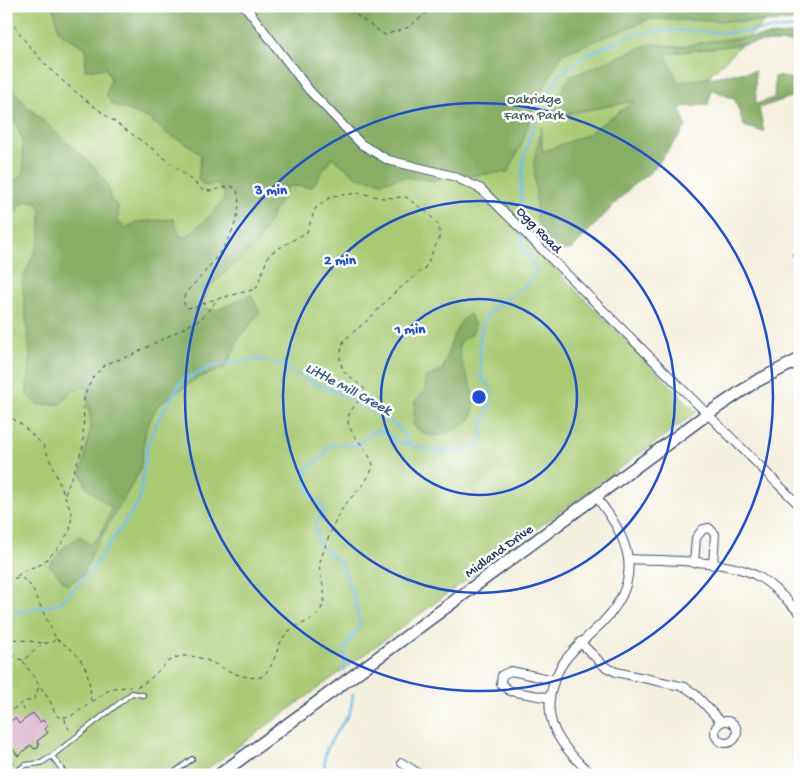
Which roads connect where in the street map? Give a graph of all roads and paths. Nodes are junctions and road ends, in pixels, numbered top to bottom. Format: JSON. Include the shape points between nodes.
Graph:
{"nodes":[{"id":1,"x":245,"y":6,"type":"edge"},
{"id":2,"x":343,"y":6,"type":"edge"},
{"id":3,"x":435,"y":6,"type":"edge"},
{"id":4,"x":6,"y":12,"type":"edge"},
{"id":5,"x":219,"y":298,"type":"junction"},
{"id":6,"x":800,"y":359,"type":"edge"},
{"id":7,"x":6,"y":414,"type":"edge"},
{"id":8,"x":706,"y":415,"type":"junction"},
{"id":9,"x":65,"y":494,"type":"junction"},
{"id":10,"x":596,"y":497,"type":"junction"},
{"id":11,"x":800,"y":506,"type":"edge"},
{"id":12,"x":630,"y":558,"type":"junction"},
{"id":13,"x":694,"y":563,"type":"junction"},
{"id":14,"x":713,"y":564,"type":"junction"},
{"id":15,"x":16,"y":577,"type":"junction"},
{"id":16,"x":6,"y":578,"type":"edge"},
{"id":17,"x":800,"y":613,"type":"edge"},
{"id":18,"x":6,"y":638,"type":"edge"},
{"id":19,"x":56,"y":639,"type":"junction"},
{"id":20,"x":580,"y":642,"type":"junction"},
{"id":21,"x":6,"y":644,"type":"edge"},
{"id":22,"x":43,"y":644,"type":"junction"},
{"id":23,"x":6,"y":650,"type":"edge"},
{"id":24,"x":12,"y":654,"type":"junction"},
{"id":25,"x":22,"y":660,"type":"junction"},
{"id":26,"x":554,"y":680,"type":"junction"},
{"id":27,"x":40,"y":686,"type":"junction"},
{"id":28,"x":143,"y":695,"type":"dead end"},
{"id":29,"x":550,"y":698,"type":"junction"},
{"id":30,"x":92,"y":703,"type":"junction"},
{"id":31,"x":23,"y":707,"type":"dead end"},
{"id":32,"x":24,"y":710,"type":"dead end"},
{"id":33,"x":6,"y":714,"type":"edge"},
{"id":34,"x":65,"y":718,"type":"junction"},
{"id":35,"x":721,"y":722,"type":"dead end"},
{"id":36,"x":76,"y":738,"type":"junction"},
{"id":37,"x":6,"y":754,"type":"edge"},
{"id":38,"x":52,"y":756,"type":"junction"},
{"id":39,"x":192,"y":759,"type":"dead end"},
{"id":40,"x":402,"y":763,"type":"dead end"},
{"id":41,"x":18,"y":770,"type":"junction"},
{"id":42,"x":12,"y":775,"type":"edge"},
{"id":43,"x":66,"y":775,"type":"edge"},
{"id":44,"x":171,"y":775,"type":"edge"},
{"id":45,"x":220,"y":775,"type":"edge"},
{"id":46,"x":421,"y":775,"type":"edge"},
{"id":47,"x":592,"y":775,"type":"edge"}],
"edges":[{"from":1,"to":8,"type":"street","name":"Ogg Road","via":[[309,90],[361,144],[388,160],[472,183],[491,197]]},
{"from":2,"to":3,"type":"path","via":[[385,35],[409,27]]},
{"from":4,"to":5,"type":"path","via":[[34,52],[94,109],[141,140],[203,190],[231,186],[237,190],[239,209],[230,234],[203,274],[184,295],[183,303],[186,308],[191,308]]},
{"from":5,"to":9,"type":"path","via":[[201,319],[132,355],[106,364],[93,377],[84,396],[83,447]]},
{"from":5,"to":30,"type":"path","via":[[256,288],[269,254],[307,232],[315,209],[325,200],[343,194],[406,197],[440,226],[439,239],[425,268],[344,340],[340,352],[340,365],[365,389],[350,414],[349,425],[373,462],[360,490],[342,510],[321,560],[325,593],[322,608],[311,620],[284,636],[271,667],[261,677],[249,678],[198,657],[179,656],[142,685],[112,688]]},
{"from":6,"to":8,"type":"main road","name":"Midland Drive","via":[[755,382]]},
{"from":7,"to":9,"type":"path","via":[[22,424],[44,446]]},
{"from":8,"to":10,"type":"main road","name":"Midland Drive"},
{"from":8,"to":11,"type":"street","name":"Ogg Road"},
{"from":9,"to":15,"type":"path","via":[[72,522],[66,537],[48,560]]},
{"from":10,"to":12,"type":"street","via":[[620,531]]},
{"from":10,"to":45,"type":"main road","name":"Midland Drive"},
{"from":12,"to":13,"type":"street"},
{"from":12,"to":20,"type":"street","via":[[621,597],[602,622]]},
{"from":13,"to":14,"type":"street"},
{"from":13,"to":14,"type":"street","via":[[696,538],[709,528],[716,540]]},
{"from":14,"to":17,"type":"street","via":[[760,577]]},
{"from":15,"to":16,"type":"path"},
{"from":15,"to":19,"type":"path","via":[[27,581]]},
{"from":18,"to":22,"type":"path"},
{"from":19,"to":22,"type":"path"},
{"from":19,"to":30,"type":"path","via":[[85,664],[91,679]]},
{"from":20,"to":26,"type":"street","via":[[560,665]]},
{"from":20,"to":35,"type":"street","via":[[604,666],[616,672],[685,688],[695,694]]},
{"from":21,"to":24,"type":"path"},
{"from":22,"to":25,"type":"path"},
{"from":23,"to":24,"type":"path"},
{"from":24,"to":25,"type":"path"},
{"from":25,"to":27,"type":"path"},
{"from":26,"to":29,"type":"street"},
{"from":26,"to":29,"type":"street","via":[[511,671],[502,675],[500,680],[510,691]]},
{"from":27,"to":33,"type":"path","via":[[34,699]]},
{"from":27,"to":34,"type":"path","via":[[56,715]]},
{"from":28,"to":36,"type":"lane","via":[[132,693]]},
{"from":29,"to":47,"type":"street","via":[[550,716],[561,741]]},
{"from":30,"to":34,"type":"path"},
{"from":31,"to":32,"type":"path"},
{"from":34,"to":36,"type":"path"},
{"from":36,"to":38,"type":"lane"},
{"from":37,"to":41,"type":"path"},
{"from":38,"to":41,"type":"lane","via":[[41,764],[25,765]]},
{"from":38,"to":43,"type":"lane"},
{"from":39,"to":44,"type":"lane"},
{"from":40,"to":46,"type":"street"},
{"from":41,"to":42,"type":"lane"}]}
